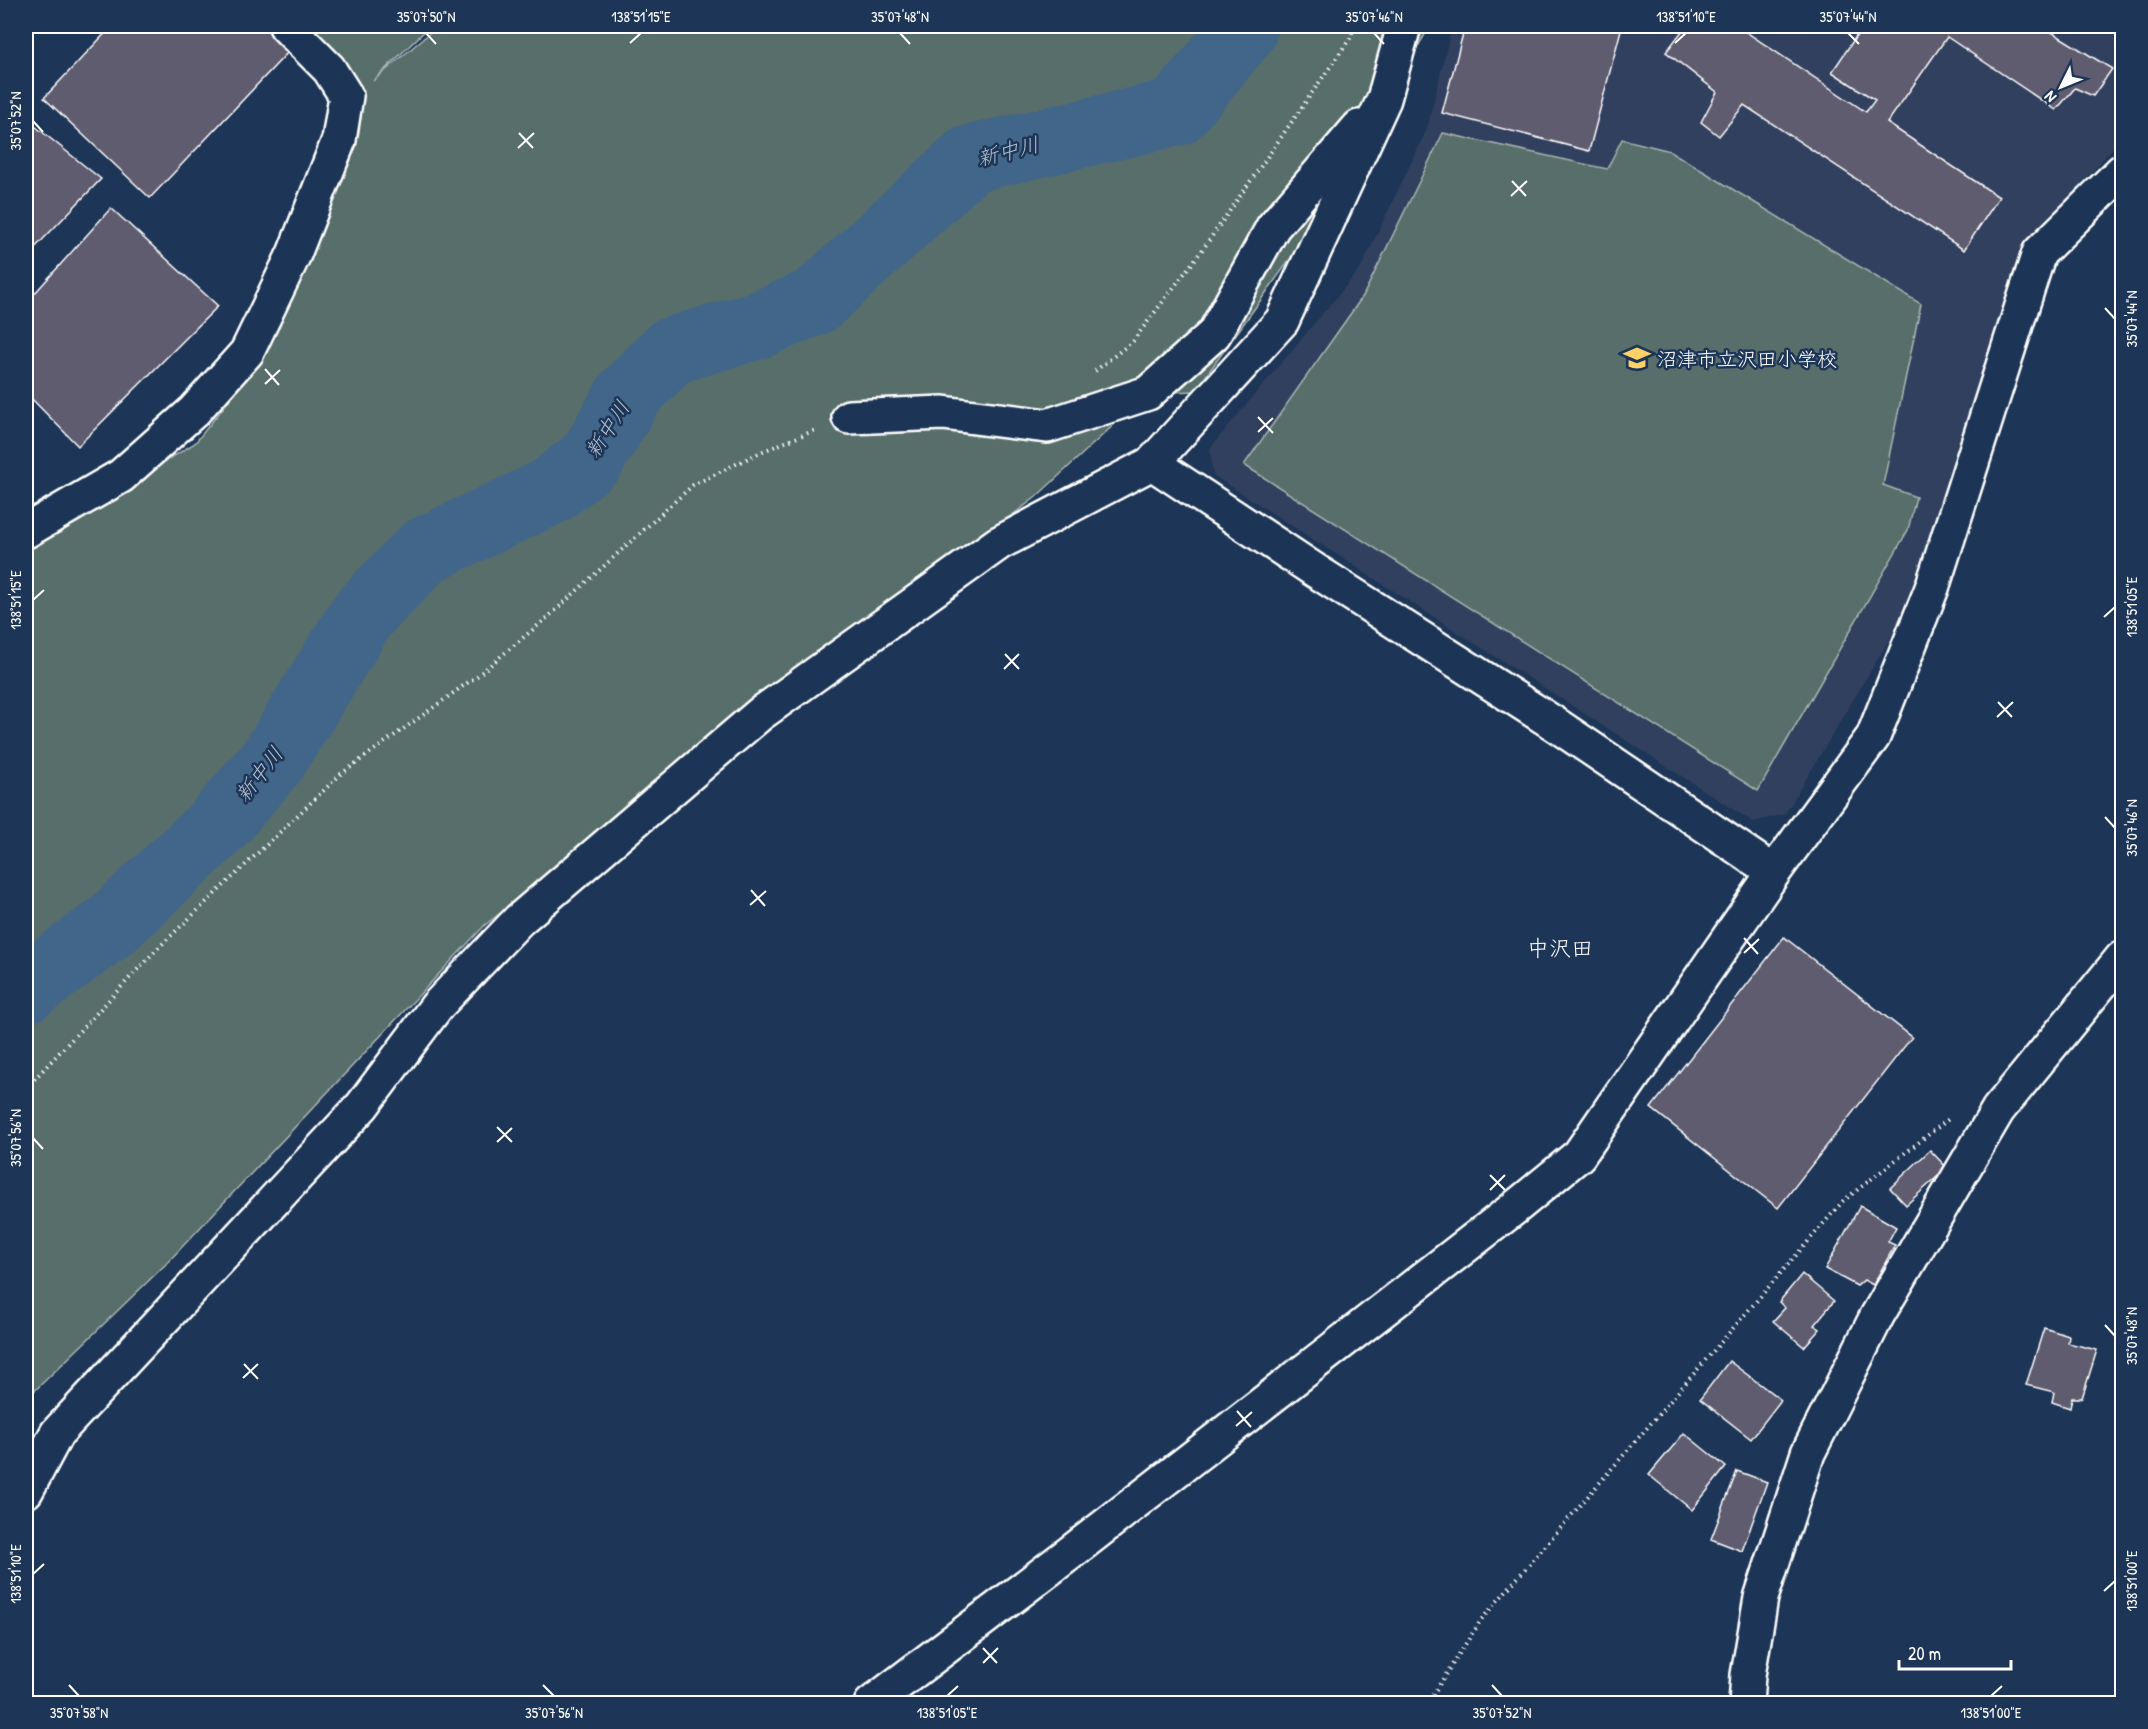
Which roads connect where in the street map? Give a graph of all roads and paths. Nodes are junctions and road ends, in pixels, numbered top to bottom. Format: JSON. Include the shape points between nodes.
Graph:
{"nodes":[{"id":1,"x":286,"y":26,"type":"edge"},
{"id":2,"x":1354,"y":26,"type":"edge"},
{"id":3,"x":1404,"y":26,"type":"edge"},
{"id":4,"x":1384,"y":99,"type":"junction"},
{"id":5,"x":2122,"y":171,"type":"edge"},
{"id":6,"x":1090,"y":375,"type":"dead end"},
{"id":7,"x":849,"y":417,"type":"joint"},
{"id":8,"x":1152,"y":464,"type":"junction"},
{"id":9,"x":26,"y":531,"type":"edge"},
{"id":10,"x":1774,"y":872,"type":"junction"},
{"id":11,"x":2122,"y":958,"type":"edge"},
{"id":12,"x":26,"y":1088,"type":"edge"},
{"id":13,"x":1998,"y":1110,"type":"junction"},
{"id":14,"x":26,"y":1491,"type":"edge"},
{"id":15,"x":871,"y":1704,"type":"edge"},
{"id":16,"x":1425,"y":1704,"type":"edge"},
{"id":17,"x":1746,"y":1704,"type":"edge"}],
"edges":[{"from":1,"to":9,"type":"street","via":[[329,69],[346,96],[339,140],[294,254],[248,352],[194,411],[121,476]]},
{"from":2,"to":6,"type":"path","via":[[1351,37],[1203,249],[1132,341]]},
{"from":3,"to":4,"type":"street"},
{"from":4,"to":7,"type":"street","via":[[1273,228],[1214,334],[1148,393],[1047,426],[943,413]]},
{"from":4,"to":8,"type":"street","via":[[1282,321]]},
{"from":5,"to":10,"type":"street","via":[[2039,253],[1932,588],[1873,737]]},
{"from":7,"to":12,"type":"path","via":[[763,451],[693,485],[477,676],[341,774],[156,951]]},
{"from":8,"to":10,"type":"street","via":[[1555,724]]},
{"from":8,"to":14,"type":"street","via":[[999,543],[760,714],[519,920],[437,1006],[362,1106],[57,1433]]},
{"from":10,"to":15,"type":"street","via":[[1578,1155],[1467,1245]]},
{"from":11,"to":13,"type":"street"},
{"from":13,"to":16,"type":"path","via":[[1949,1118],[1843,1201],[1481,1620]]},
{"from":13,"to":17,"type":"street","via":[[1877,1316],[1808,1453],[1761,1598]]}]}
